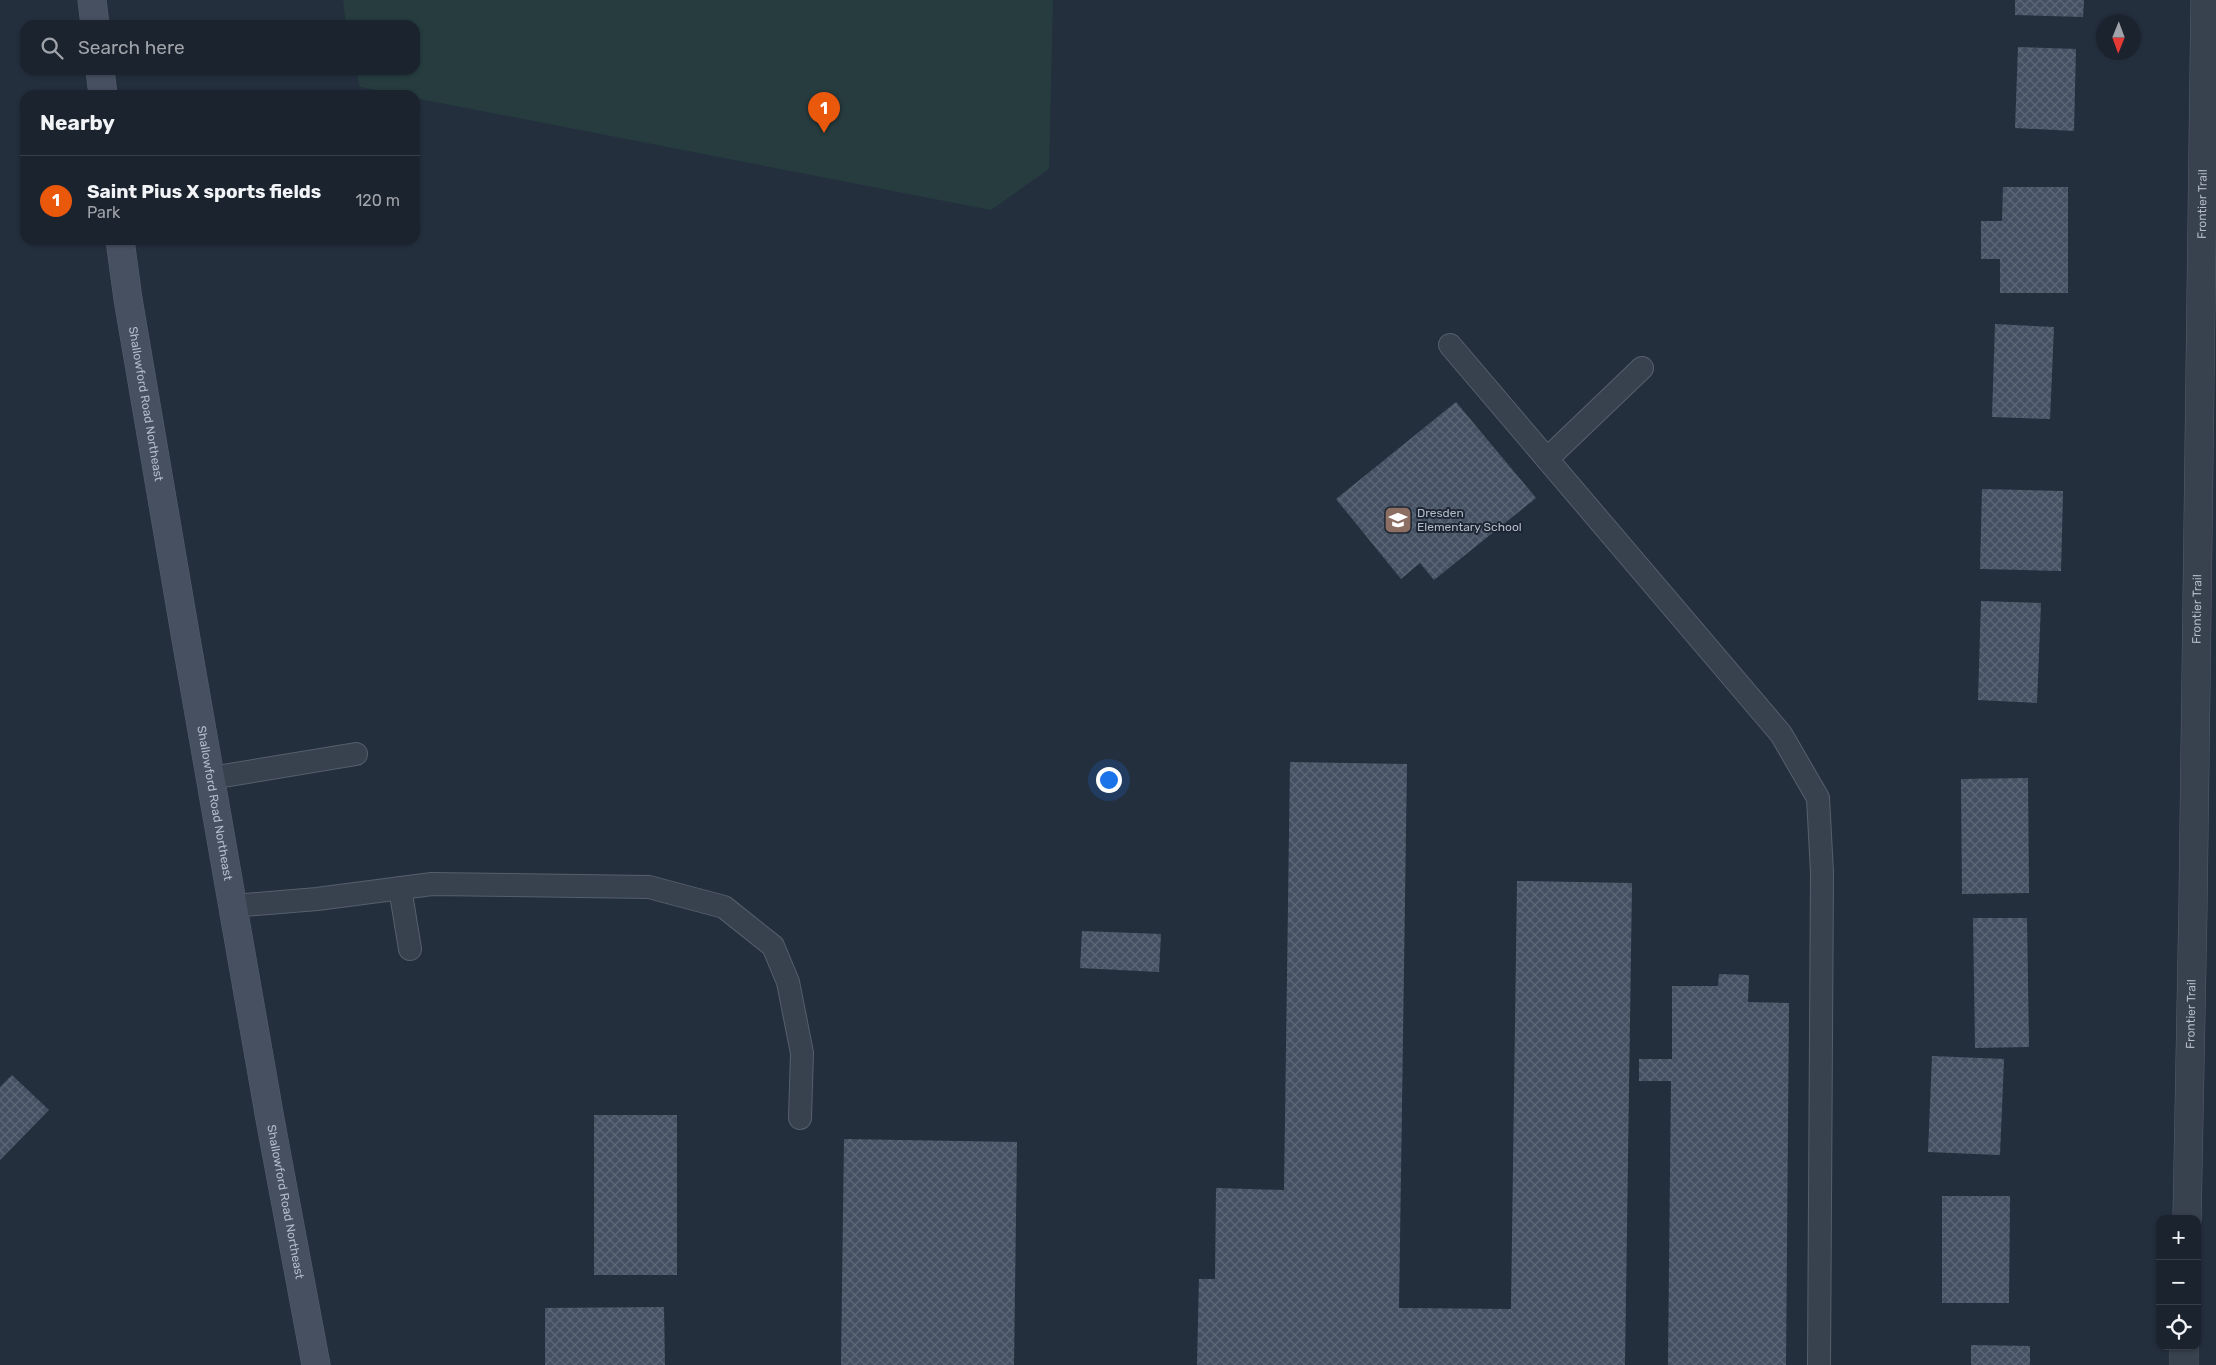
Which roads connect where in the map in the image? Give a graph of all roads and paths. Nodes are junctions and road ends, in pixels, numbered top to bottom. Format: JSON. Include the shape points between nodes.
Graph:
{"nodes":[{"id":1,"x":92,"y":0,"type":"edge"},
{"id":2,"x":2205,"y":0,"type":"edge"},
{"id":3,"x":94,"y":20,"type":"edge"},
{"id":4,"x":101,"y":75,"type":"edge"},
{"id":5,"x":102,"y":90,"type":"edge"},
{"id":6,"x":121,"y":245,"type":"edge"},
{"id":7,"x":1450,"y":345,"type":"dead end"},
{"id":8,"x":1642,"y":368,"type":"dead end"},
{"id":9,"x":1547,"y":459,"type":"junction"},
{"id":10,"x":356,"y":754,"type":"dead end"},
{"id":11,"x":211,"y":778,"type":"junction"},
{"id":12,"x":400,"y":888,"type":"junction"},
{"id":13,"x":233,"y":906,"type":"junction"},
{"id":14,"x":2205,"y":906,"type":"edge"},
{"id":15,"x":410,"y":949,"type":"dead end"},
{"id":16,"x":800,"y":1118,"type":"dead end"},
{"id":17,"x":2187,"y":1215,"type":"edge"},
{"id":18,"x":2184,"y":1350,"type":"edge"},
{"id":19,"x":316,"y":1365,"type":"edge"},
{"id":20,"x":1819,"y":1365,"type":"edge"},
{"id":21,"x":2184,"y":1365,"type":"edge"}],
"edges":[{"from":1,"to":3,"type":"street"},
{"from":2,"to":14,"type":"street","name":"Frontier Trail"},
{"from":4,"to":5,"type":"street"},
{"from":6,"to":11,"type":"street","name":"Shallowford Road Northeast"},
{"from":7,"to":9,"type":"lane"},
{"from":8,"to":9,"type":"lane"},
{"from":9,"to":20,"type":"lane","via":[[1781,734],[1818,798],[1822,872]]},
{"from":10,"to":11,"type":"lane"},
{"from":11,"to":13,"type":"street","name":"Shallowford Road Northeast"},
{"from":12,"to":13,"type":"lane"},
{"from":12,"to":15,"type":"lane"},
{"from":12,"to":16,"type":"lane","via":[[432,884],[649,887],[724,907],[773,946],[788,982],[802,1053]]},
{"from":13,"to":19,"type":"street","name":"Shallowford Road Northeast"},
{"from":14,"to":17,"type":"street","name":"Frontier Trail"},
{"from":18,"to":21,"type":"street"}]}
